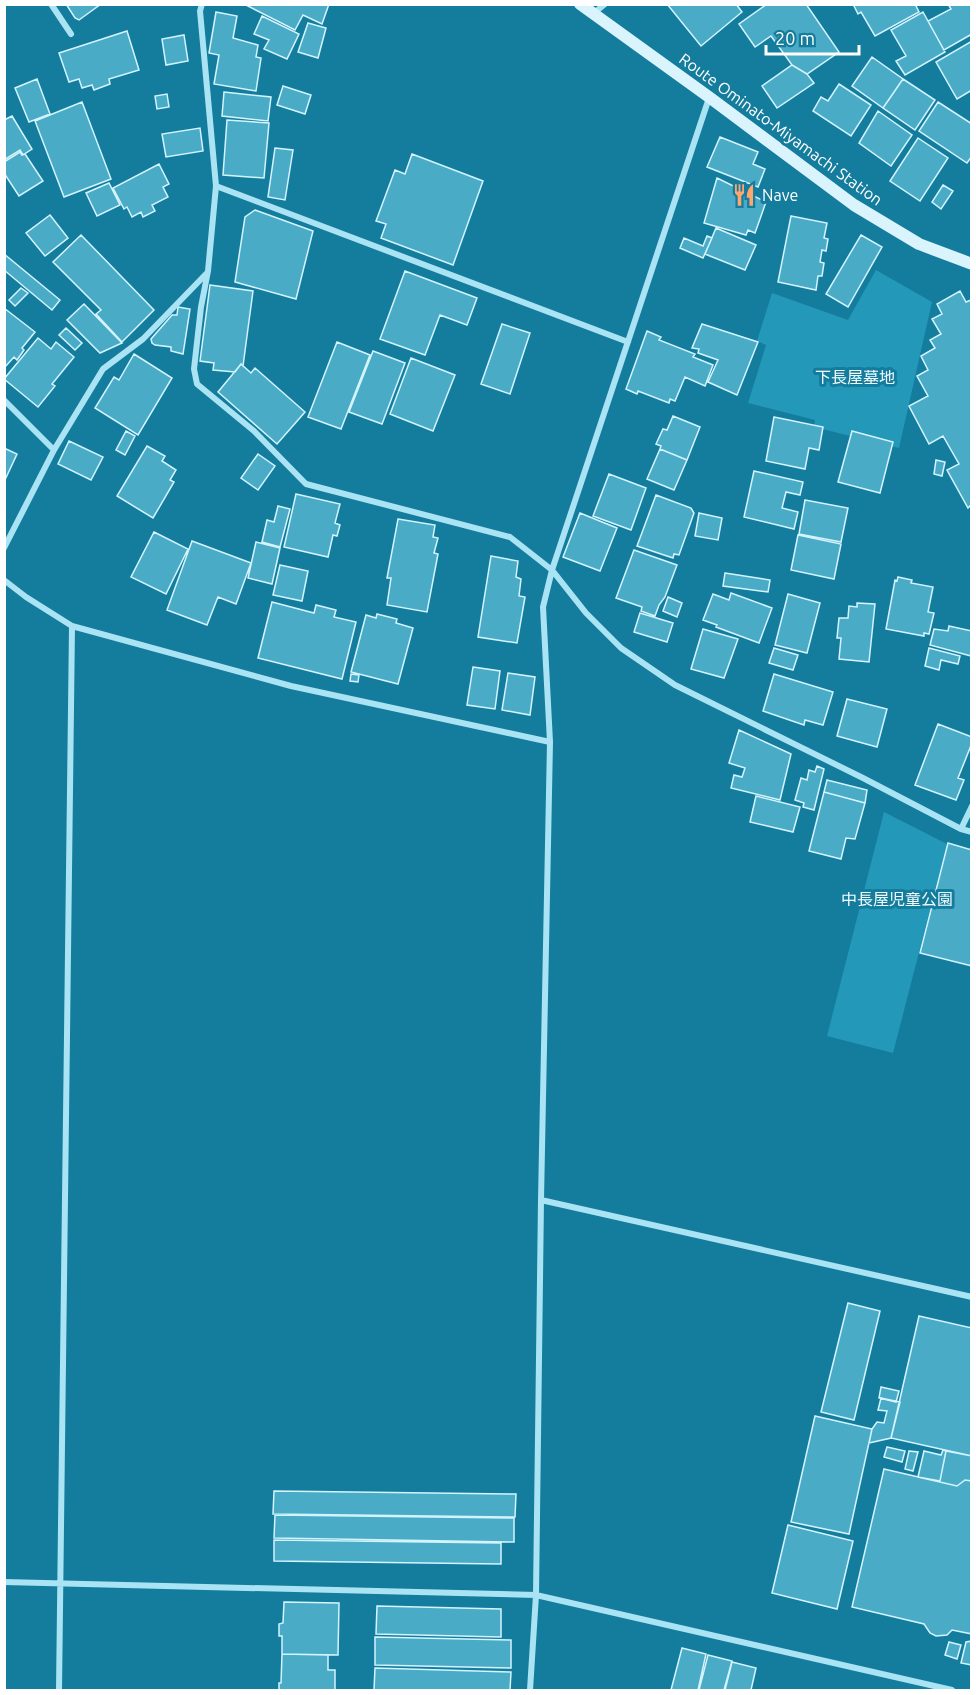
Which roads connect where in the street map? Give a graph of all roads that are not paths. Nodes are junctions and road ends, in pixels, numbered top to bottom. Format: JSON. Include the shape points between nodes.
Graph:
{"nodes":[{"id":1,"x":51,"y":4,"type":"edge"},
{"id":2,"x":202,"y":4,"type":"edge"},
{"id":3,"x":580,"y":4,"type":"edge"},
{"id":4,"x":605,"y":4,"type":"edge"},
{"id":5,"x":594,"y":13,"type":"junction"},
{"id":6,"x":71,"y":34,"type":"dead end"},
{"id":7,"x":710,"y":97,"type":"junction"},
{"id":8,"x":216,"y":186,"type":"junction"},
{"id":9,"x":972,"y":264,"type":"edge"},
{"id":10,"x":208,"y":271,"type":"junction"},
{"id":11,"x":628,"y":342,"type":"junction"},
{"id":12,"x":4,"y":400,"type":"edge"},
{"id":13,"x":54,"y":450,"type":"junction"},
{"id":14,"x":4,"y":548,"type":"edge"},
{"id":15,"x":552,"y":570,"type":"junction"},
{"id":16,"x":4,"y":580,"type":"edge"},
{"id":17,"x":72,"y":626,"type":"junction"},
{"id":18,"x":550,"y":742,"type":"junction"},
{"id":19,"x":972,"y":806,"type":"edge"},
{"id":20,"x":961,"y":829,"type":"junction"},
{"id":21,"x":972,"y":832,"type":"edge"},
{"id":22,"x":541,"y":1200,"type":"junction"},
{"id":23,"x":972,"y":1297,"type":"edge"},
{"id":24,"x":4,"y":1582,"type":"edge"},
{"id":25,"x":60,"y":1584,"type":"junction"},
{"id":26,"x":536,"y":1595,"type":"junction"},
{"id":27,"x":59,"y":1690,"type":"edge"},
{"id":28,"x":530,"y":1690,"type":"edge"},
{"id":29,"x":952,"y":1690,"type":"edge"}],
"edges":[{"from":1,"to":6,"type":"street"},
{"from":2,"to":8,"type":"street"},
{"from":3,"to":5,"type":"main road","name":"Route Ominato-Miyamachi Station"},
{"from":4,"to":5,"type":"street"},
{"from":5,"to":7,"type":"main road","name":"Route Ominato-Miyamachi Station"},
{"from":7,"to":9,"type":"main road","name":"Route Ominato-Miyamachi Station","via":[[854,205],[919,244]]},
{"from":7,"to":11,"type":"street"},
{"from":8,"to":10,"type":"street"},
{"from":8,"to":11,"type":"street"},
{"from":10,"to":13,"type":"street","via":[[143,339],[103,369]]},
{"from":10,"to":15,"type":"street","via":[[194,369],[197,384],[254,431],[306,484],[510,537]]},
{"from":11,"to":15,"type":"street"},
{"from":12,"to":13,"type":"street"},
{"from":13,"to":14,"type":"street"},
{"from":15,"to":18,"type":"street","via":[[543,607]]},
{"from":15,"to":20,"type":"street","via":[[586,613],[621,648],[675,685]]},
{"from":16,"to":17,"type":"street"},
{"from":17,"to":18,"type":"street","via":[[291,686]]},
{"from":17,"to":25,"type":"street"},
{"from":18,"to":22,"type":"street"},
{"from":19,"to":20,"type":"street"},
{"from":20,"to":21,"type":"street"},
{"from":22,"to":23,"type":"street"},
{"from":22,"to":26,"type":"street"},
{"from":24,"to":25,"type":"street"},
{"from":25,"to":26,"type":"street"},
{"from":25,"to":27,"type":"street"},
{"from":26,"to":28,"type":"street"},
{"from":26,"to":29,"type":"street"}]}
